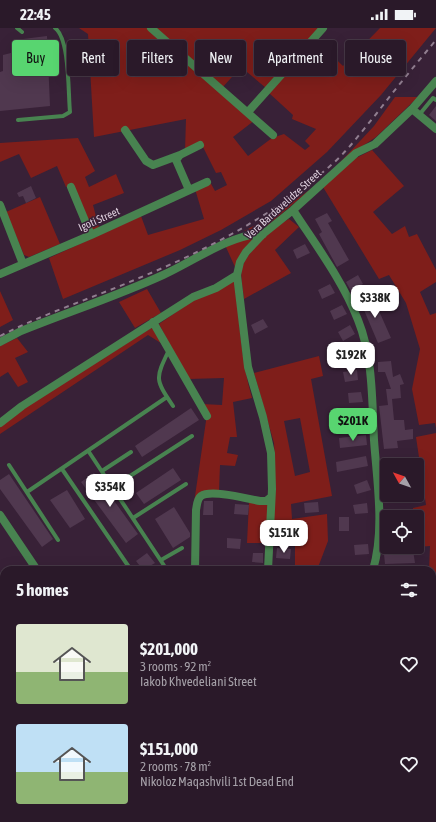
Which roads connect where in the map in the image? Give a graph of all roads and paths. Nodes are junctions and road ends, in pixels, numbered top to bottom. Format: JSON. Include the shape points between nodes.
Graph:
{"nodes":[{"id":1,"x":17,"y":28,"type":"edge"},
{"id":2,"x":55,"y":28,"type":"edge"},
{"id":3,"x":151,"y":28,"type":"edge"},
{"id":4,"x":323,"y":28,"type":"edge"},
{"id":5,"x":22,"y":32,"type":"dead end"},
{"id":6,"x":436,"y":81,"type":"edge"},
{"id":7,"x":436,"y":100,"type":"edge"},
{"id":8,"x":412,"y":109,"type":"junction"},
{"id":9,"x":248,"y":112,"type":"junction"},
{"id":10,"x":419,"y":115,"type":"junction"},
{"id":11,"x":18,"y":120,"type":"dead end"},
{"id":12,"x":436,"y":129,"type":"edge"},
{"id":13,"x":125,"y":130,"type":"dead end"},
{"id":14,"x":273,"y":135,"type":"dead end"},
{"id":15,"x":200,"y":145,"type":"dead end"},
{"id":16,"x":180,"y":155,"type":"junction"},
{"id":17,"x":207,"y":182,"type":"dead end"},
{"id":18,"x":71,"y":187,"type":"dead end"},
{"id":19,"x":189,"y":190,"type":"junction"},
{"id":20,"x":0,"y":204,"type":"edge"},
{"id":21,"x":293,"y":210,"type":"junction"},
{"id":22,"x":263,"y":234,"type":"junction"},
{"id":23,"x":92,"y":235,"type":"junction"},
{"id":24,"x":23,"y":264,"type":"junction"},
{"id":25,"x":0,"y":274,"type":"edge"},
{"id":26,"x":237,"y":275,"type":"junction"},
{"id":27,"x":154,"y":322,"type":"junction"},
{"id":28,"x":0,"y":342,"type":"edge"},
{"id":29,"x":169,"y":350,"type":"junction"},
{"id":30,"x":167,"y":398,"type":"junction"},
{"id":31,"x":173,"y":406,"type":"dead end"},
{"id":32,"x":207,"y":416,"type":"dead end"},
{"id":33,"x":0,"y":423,"type":"edge"},
{"id":34,"x":192,"y":436,"type":"dead end"},
{"id":35,"x":89,"y":452,"type":"junction"},
{"id":36,"x":132,"y":452,"type":"dead end"},
{"id":37,"x":9,"y":465,"type":"dead end"},
{"id":38,"x":62,"y":469,"type":"junction"},
{"id":39,"x":102,"y":471,"type":"junction"},
{"id":40,"x":186,"y":484,"type":"dead end"},
{"id":41,"x":113,"y":487,"type":"junction"},
{"id":42,"x":27,"y":492,"type":"junction"},
{"id":43,"x":270,"y":496,"type":"junction"},
{"id":44,"x":0,"y":515,"type":"edge"},
{"id":45,"x":133,"y":518,"type":"junction"},
{"id":46,"x":58,"y":540,"type":"dead end"},
{"id":47,"x":182,"y":548,"type":"dead end"},
{"id":48,"x":161,"y":560,"type":"junction"},
{"id":49,"x":34,"y":566,"type":"edge"},
{"id":50,"x":128,"y":566,"type":"edge"},
{"id":51,"x":165,"y":566,"type":"edge"},
{"id":52,"x":195,"y":566,"type":"edge"},
{"id":53,"x":268,"y":566,"type":"edge"},
{"id":54,"x":374,"y":566,"type":"edge"}],
"edges":[{"from":1,"to":5,"type":"lane"},
{"from":2,"to":11,"type":"lane","via":[[65,43],[70,112],[63,116]]},
{"from":3,"to":9,"type":"street"},
{"from":4,"to":9,"type":"street"},
{"from":6,"to":8,"type":"street","name":"Vera Bardavelidze Street"},
{"from":7,"to":10,"type":"lane","via":[[433,98]]},
{"from":8,"to":10,"type":"street"},
{"from":8,"to":21,"type":"street","name":"Vera Bardavelidze Street","via":[[375,144],[356,153]]},
{"from":9,"to":14,"type":"street"},
{"from":10,"to":12,"type":"street"},
{"from":13,"to":16,"type":"street","via":[[146,161],[153,165]]},
{"from":15,"to":16,"type":"street"},
{"from":16,"to":19,"type":"street","via":[[176,164]]},
{"from":17,"to":19,"type":"street","name":"Igoti Street"},
{"from":18,"to":23,"type":"street"},
{"from":19,"to":23,"type":"street","name":"Igoti Street"},
{"from":20,"to":24,"type":"street"},
{"from":21,"to":22,"type":"street","name":"Vera Bardavelidze Street"},
{"from":21,"to":54,"type":"street","via":[[332,269],[358,319],[368,350],[379,509]]},
{"from":22,"to":26,"type":"street","name":"Vera Bardavelidze Street","via":[[243,257]]},
{"from":22,"to":28,"type":"street","via":[[237,238],[162,275],[21,331]]},
{"from":23,"to":24,"type":"street","name":"Igoti Street"},
{"from":24,"to":25,"type":"street","name":"Igoti Street"},
{"from":26,"to":27,"type":"street","via":[[216,288],[194,297]]},
{"from":26,"to":43,"type":"street","via":[[248,367],[270,443]]},
{"from":27,"to":29,"type":"street"},
{"from":27,"to":33,"type":"street","via":[[22,406]]},
{"from":29,"to":30,"type":"lane","via":[[158,380]]},
{"from":29,"to":32,"type":"street"},
{"from":30,"to":31,"type":"lane"},
{"from":30,"to":35,"type":"lane"},
{"from":34,"to":41,"type":"lane"},
{"from":35,"to":38,"type":"lane"},
{"from":35,"to":39,"type":"lane"},
{"from":36,"to":39,"type":"lane"},
{"from":37,"to":42,"type":"lane"},
{"from":38,"to":42,"type":"lane"},
{"from":38,"to":50,"type":"lane"},
{"from":39,"to":41,"type":"lane"},
{"from":40,"to":45,"type":"lane"},
{"from":41,"to":45,"type":"lane"},
{"from":42,"to":46,"type":"lane"},
{"from":43,"to":52,"type":"street","via":[[266,501],[260,501],[223,494],[202,495],[197,501],[196,510]]},
{"from":43,"to":53,"type":"street"},
{"from":44,"to":49,"type":"street"},
{"from":45,"to":48,"type":"lane"},
{"from":47,"to":48,"type":"lane"},
{"from":48,"to":51,"type":"lane"}]}
